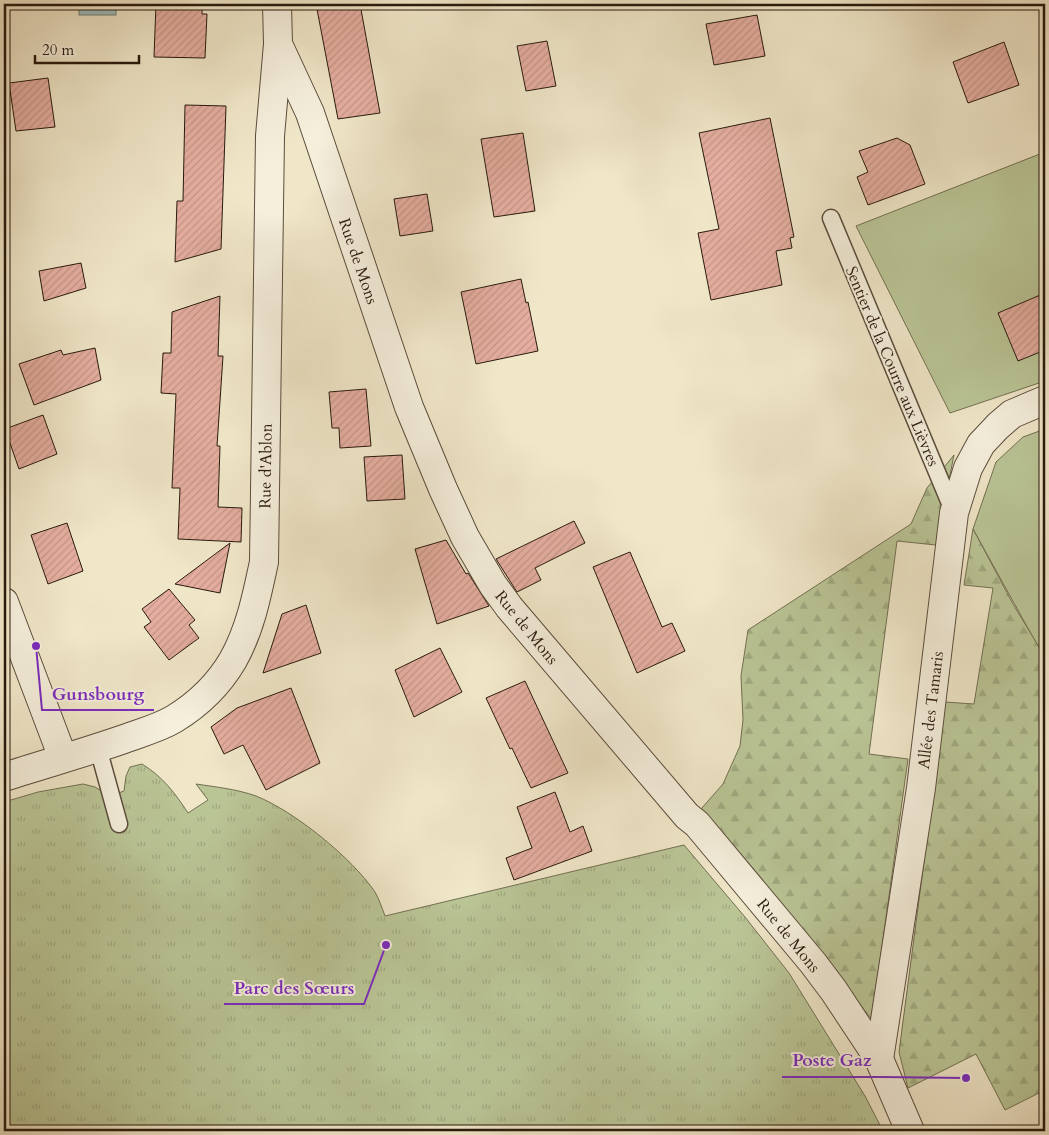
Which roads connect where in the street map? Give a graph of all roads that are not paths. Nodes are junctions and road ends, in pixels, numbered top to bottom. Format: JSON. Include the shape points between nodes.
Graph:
{"nodes":[{"id":1,"x":277,"y":4,"type":"edge"},
{"id":2,"x":278,"y":44,"type":"junction"},
{"id":3,"x":831,"y":218,"type":"dead end"},
{"id":4,"x":1045,"y":400,"type":"edge"},
{"id":5,"x":954,"y":513,"type":"junction"},
{"id":6,"x":4,"y":602,"type":"edge"},
{"id":7,"x":98,"y":748,"type":"junction"},
{"id":8,"x":63,"y":758,"type":"junction"},
{"id":9,"x":4,"y":777,"type":"edge"},
{"id":10,"x":119,"y":824,"type":"dead end"},
{"id":11,"x":879,"y":1059,"type":"junction"},
{"id":12,"x":910,"y":1131,"type":"edge"}],
"edges":[{"from":1,"to":2,"type":"street","name":"Rue d'Ablon"},
{"from":2,"to":7,"type":"street","name":"Rue d'Ablon","via":[[270,136],[264,562],[257,594],[249,624],[232,660],[196,703],[158,727]]},
{"from":2,"to":11,"type":"street","name":"Rue de Mons","via":[[310,113],[409,407],[443,489],[493,585],[593,708],[697,824],[814,963]]},
{"from":3,"to":5,"type":"lane","name":"Sentier de la Courre aux Lièvres"},
{"from":4,"to":5,"type":"street","name":"Allée des Tamaris","via":[[1012,414],[981,444],[968,468]]},
{"from":5,"to":11,"type":"street","name":"Allée des Tamaris","via":[[921,788]]},
{"from":6,"to":8,"type":"street"},
{"from":7,"to":8,"type":"street","name":"Rue d'Ablon"},
{"from":7,"to":10,"type":"lane"},
{"from":8,"to":9,"type":"street","name":"Rue d'Ablon"},
{"from":11,"to":12,"type":"street","name":"Rue de Mons"}]}
